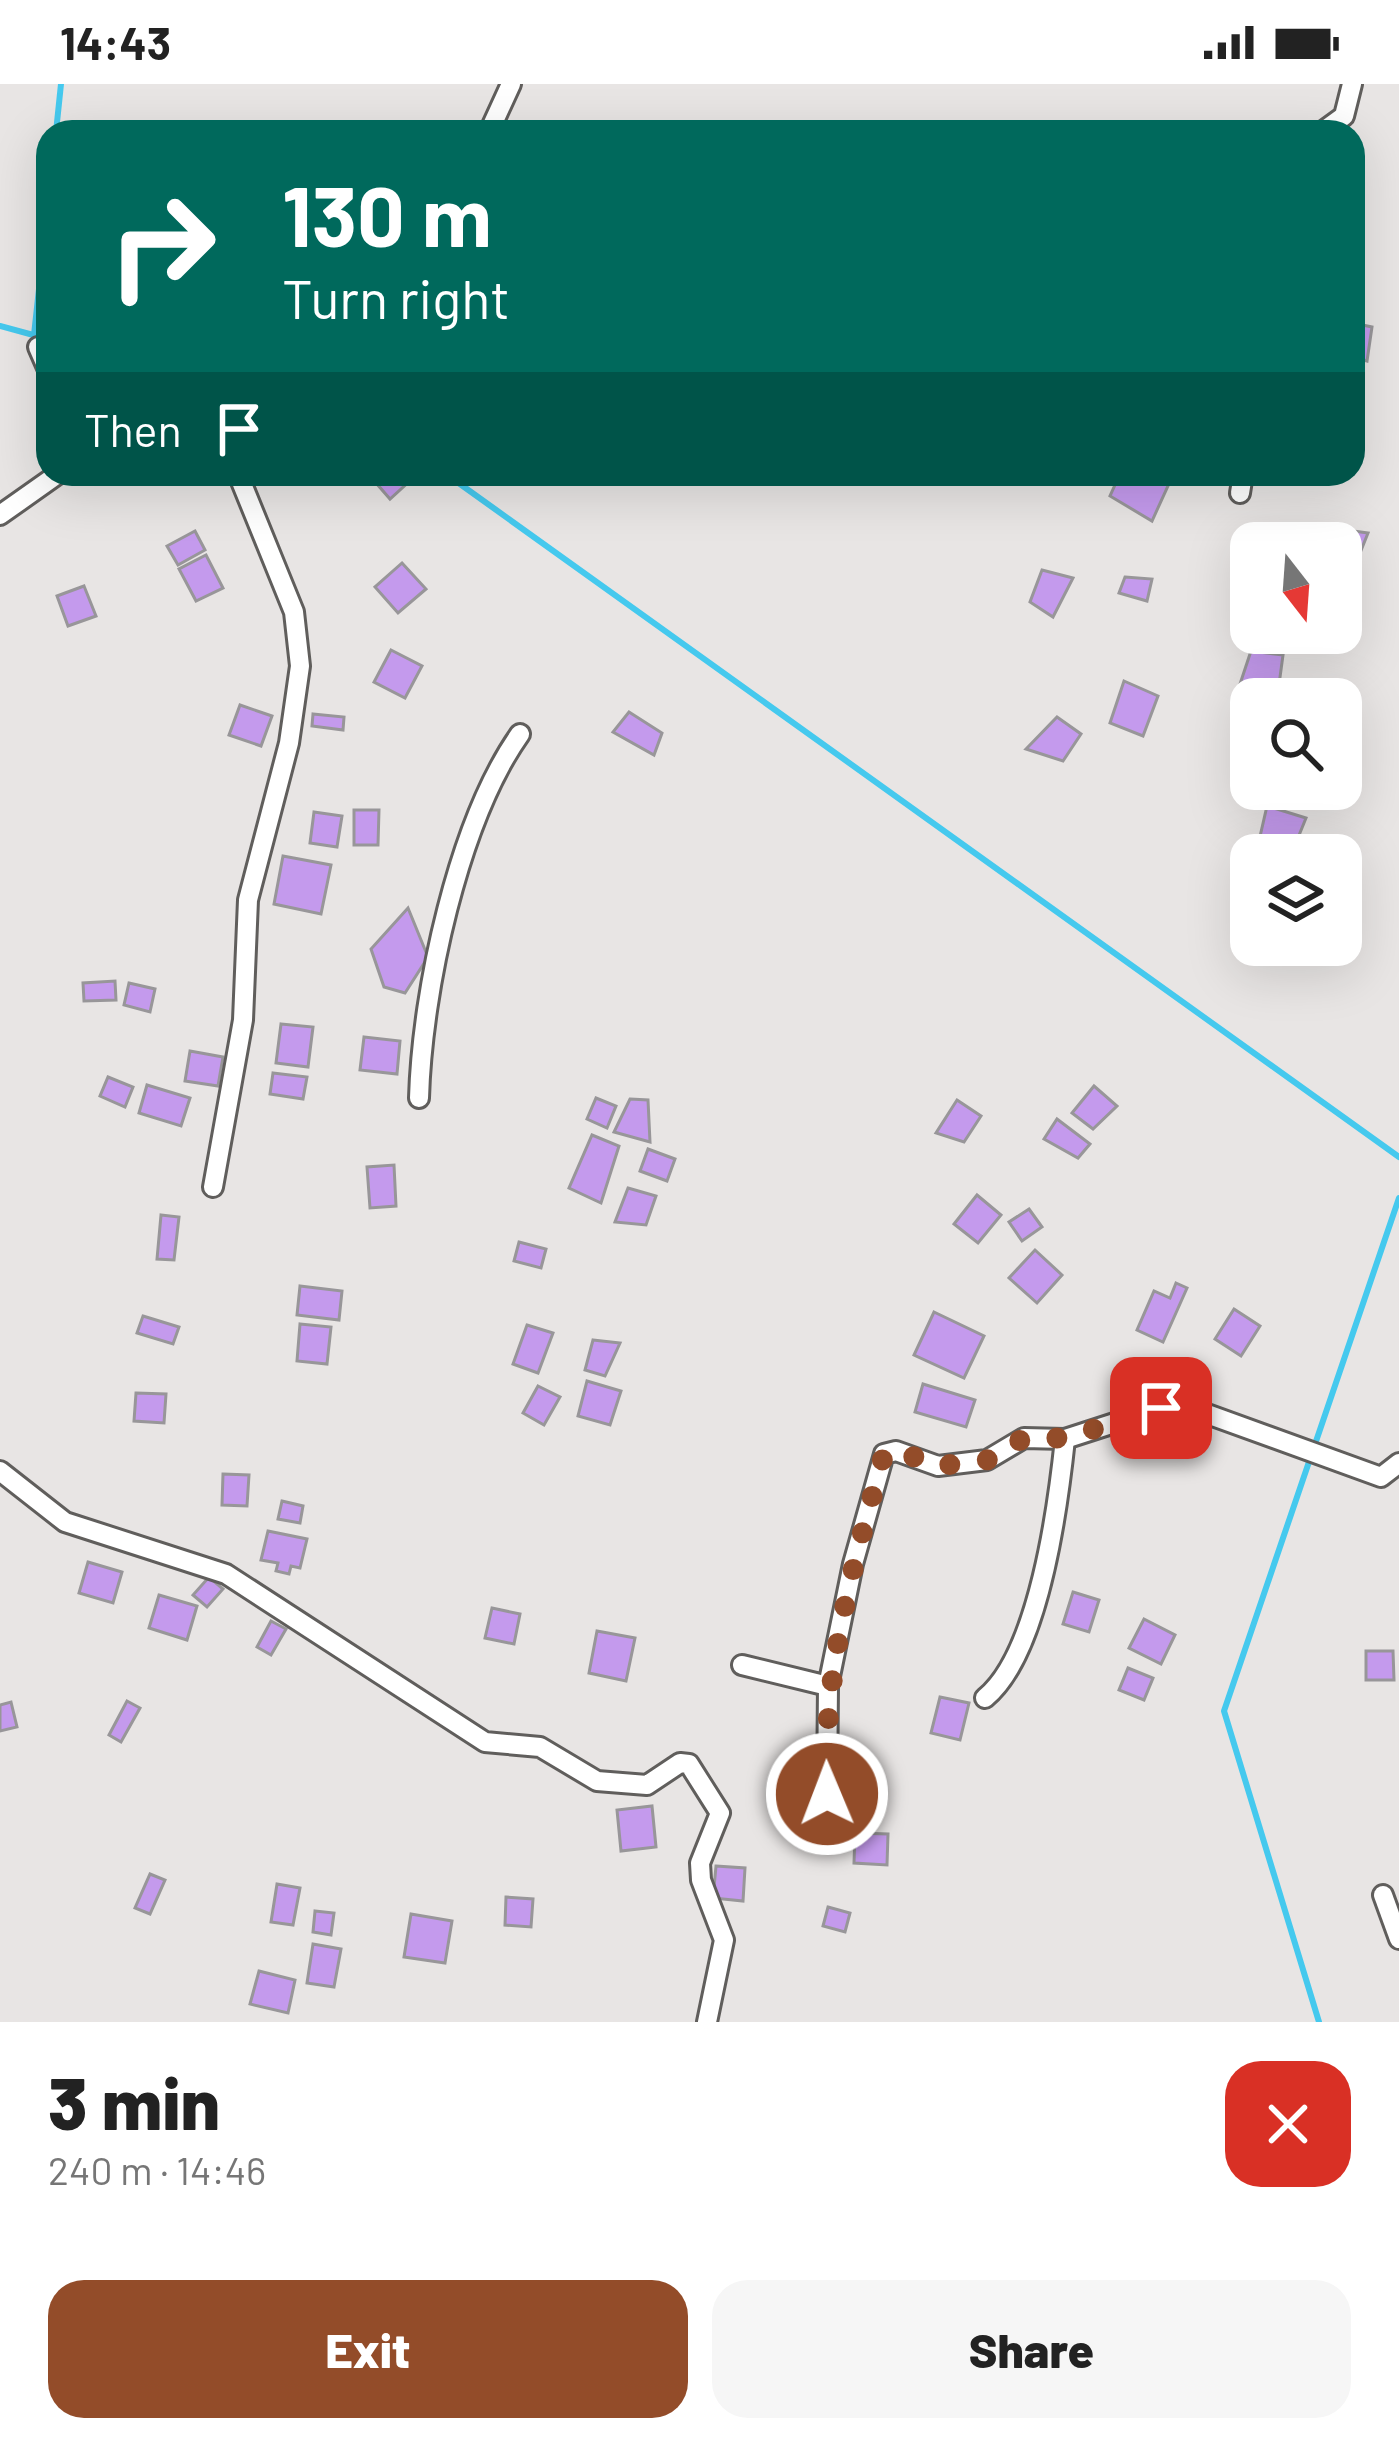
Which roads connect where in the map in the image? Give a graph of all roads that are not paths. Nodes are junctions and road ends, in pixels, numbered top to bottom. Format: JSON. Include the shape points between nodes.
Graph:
{"nodes":[{"id":1,"x":511,"y":84,"type":"edge"},
{"id":2,"x":1352,"y":84,"type":"edge"},
{"id":3,"x":494,"y":120,"type":"edge"},
{"id":4,"x":1345,"y":120,"type":"edge"},
{"id":5,"x":41,"y":486,"type":"edge"},
{"id":6,"x":243,"y":486,"type":"edge"},
{"id":7,"x":0,"y":514,"type":"edge"},
{"id":8,"x":520,"y":734,"type":"dead end"},
{"id":9,"x":419,"y":1098,"type":"dead end"},
{"id":10,"x":212,"y":1187,"type":"dead end"},
{"id":11,"x":1065,"y":1438,"type":"junction"},
{"id":12,"x":1399,"y":1463,"type":"edge"},
{"id":13,"x":0,"y":1471,"type":"edge"},
{"id":14,"x":742,"y":1666,"type":"dead end"},
{"id":15,"x":828,"y":1686,"type":"junction"},
{"id":16,"x":985,"y":1698,"type":"dead end"},
{"id":17,"x":839,"y":1830,"type":"dead end"},
{"id":18,"x":1383,"y":1895,"type":"dead end"},
{"id":19,"x":1399,"y":1939,"type":"edge"},
{"id":20,"x":707,"y":2022,"type":"edge"}],
"edges":[{"from":1,"to":3,"type":"street"},
{"from":2,"to":4,"type":"street"},
{"from":5,"to":7,"type":"street"},
{"from":6,"to":10,"type":"street","via":[[294,611],[300,666],[248,900],[243,1020]]},
{"from":8,"to":9,"type":"street","via":[[489,789],[448,908],[420,1046]]},
{"from":11,"to":12,"type":"street","via":[[1161,1408],[1196,1410],[1381,1477]]},
{"from":11,"to":15,"type":"street","via":[[1024,1438],[987,1460],[938,1466],[896,1450],[884,1454]]},
{"from":11,"to":16,"type":"street","via":[[1057,1522],[1031,1616],[1002,1684]]},
{"from":13,"to":20,"type":"street","via":[[65,1522],[226,1574],[485,1742],[540,1747],[597,1781],[646,1785],[689,1764],[720,1813],[700,1863],[724,1940]]},
{"from":14,"to":15,"type":"street"},
{"from":15,"to":17,"type":"street","via":[[827,1794]]},
{"from":18,"to":19,"type":"street"}]}
